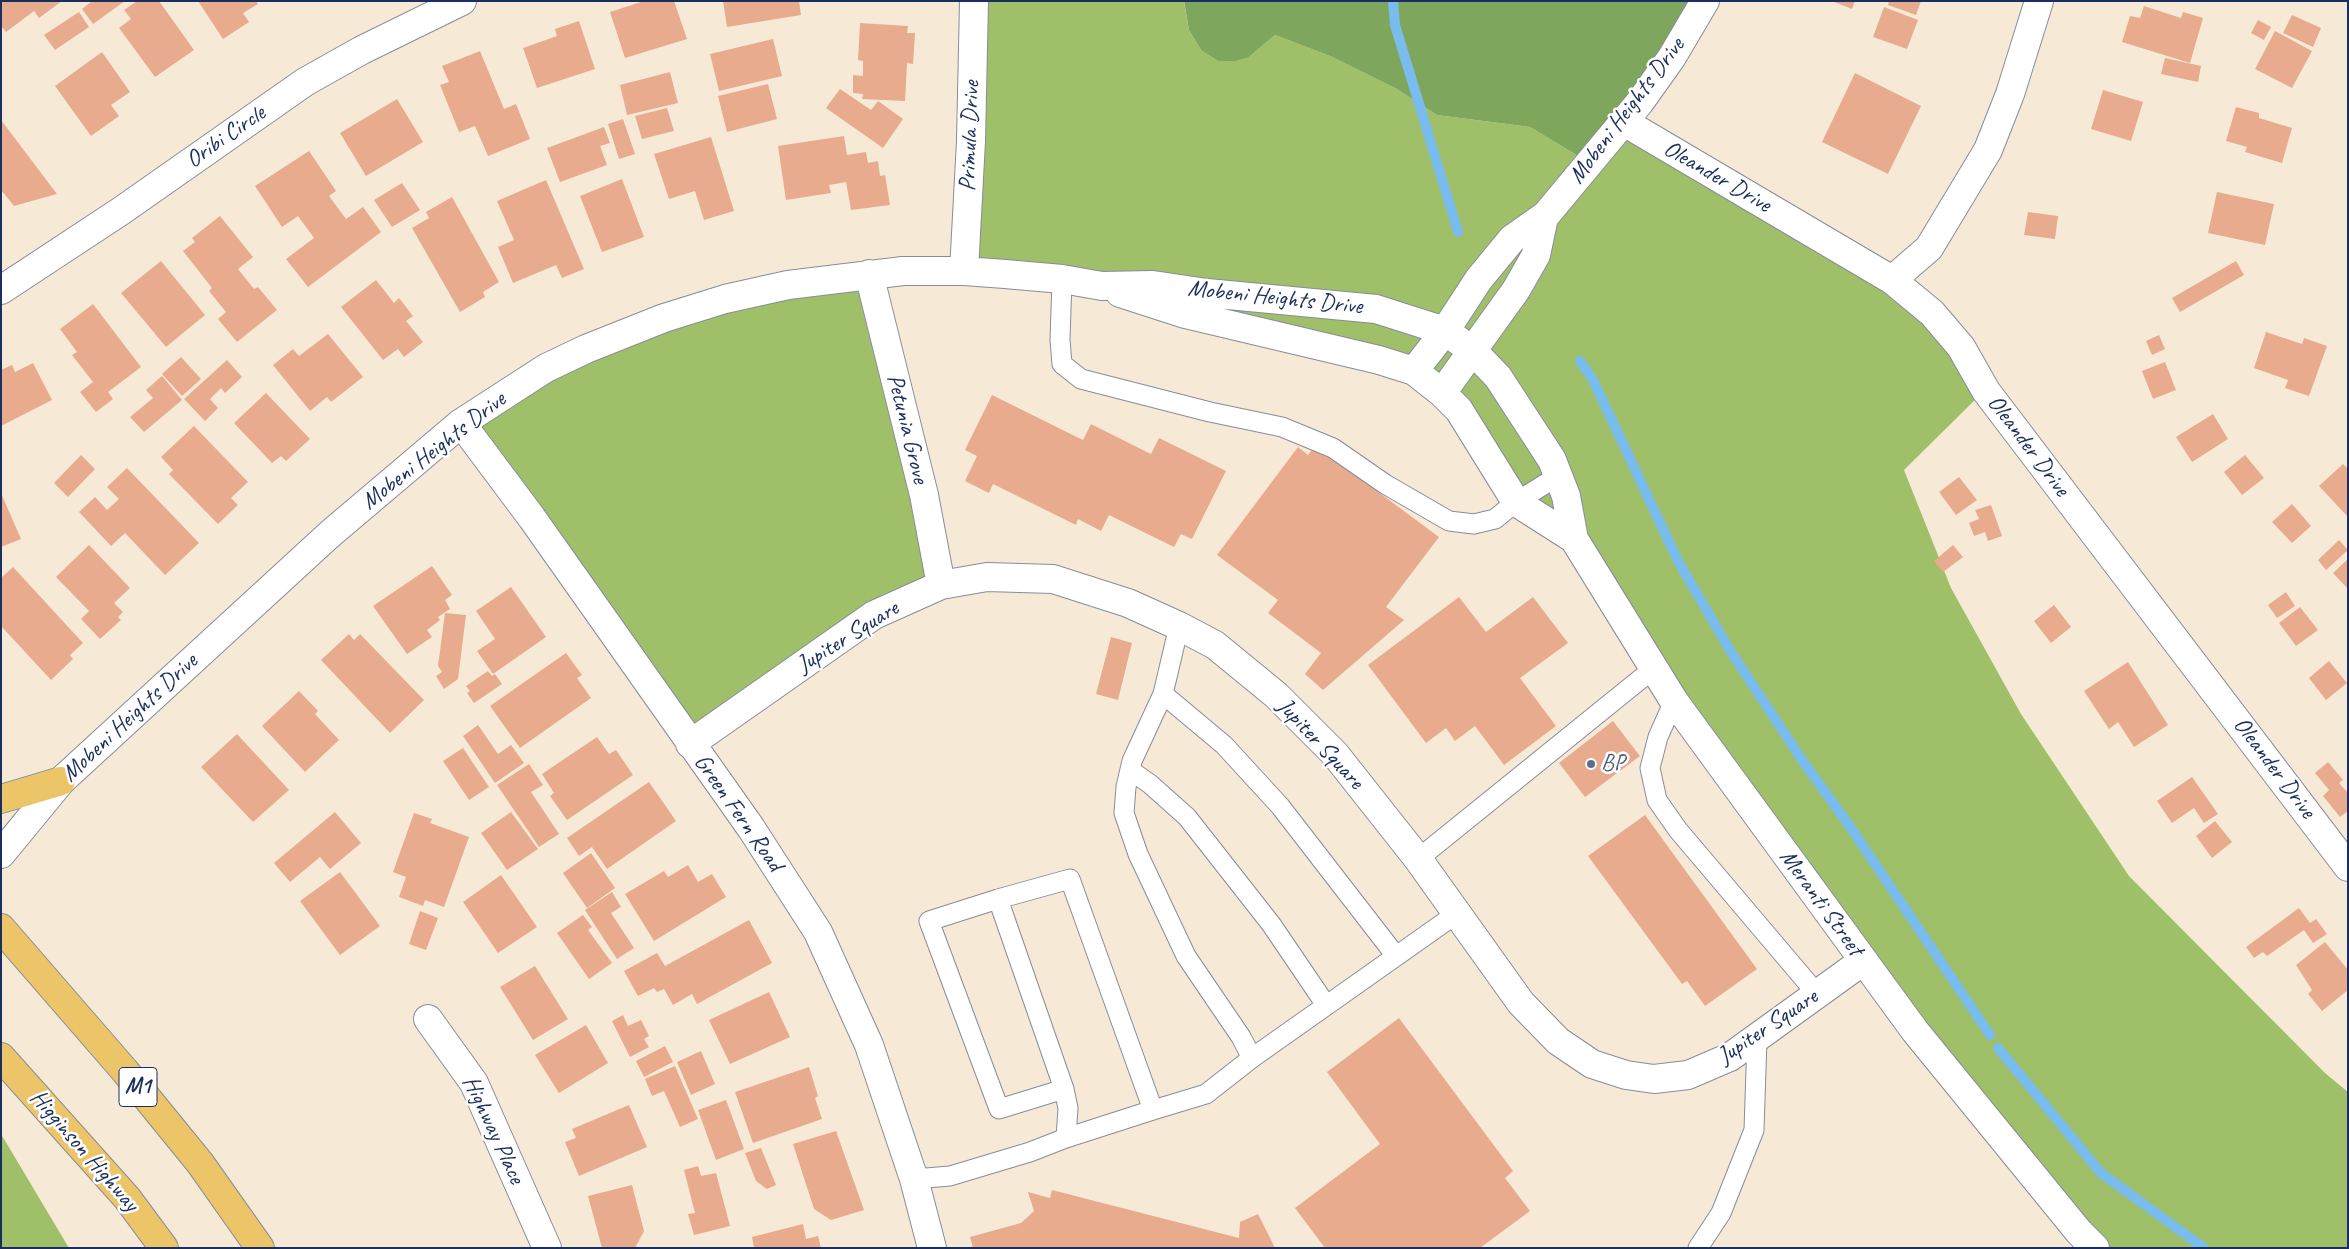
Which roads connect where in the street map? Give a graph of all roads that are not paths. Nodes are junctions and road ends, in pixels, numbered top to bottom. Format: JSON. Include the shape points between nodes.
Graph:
{"nodes":[{"id":1,"x":462,"y":1,"type":"edge"},
{"id":2,"x":974,"y":1,"type":"edge"},
{"id":3,"x":2039,"y":1,"type":"edge"},
{"id":4,"x":1700,"y":3,"type":"edge"},
{"id":5,"x":1624,"y":122,"type":"junction"},
{"id":6,"x":1544,"y":217,"type":"junction"},
{"id":7,"x":964,"y":271,"type":"junction"},
{"id":8,"x":869,"y":274,"type":"junction"},
{"id":9,"x":1062,"y":279,"type":"junction"},
{"id":10,"x":1892,"y":280,"type":"junction"},
{"id":11,"x":1102,"y":286,"type":"junction"},
{"id":12,"x":1,"y":290,"type":"edge"},
{"id":13,"x":1445,"y":331,"type":"junction"},
{"id":14,"x":1473,"y":350,"type":"junction"},
{"id":15,"x":1414,"y":371,"type":"junction"},
{"id":16,"x":1442,"y":393,"type":"junction"},
{"id":17,"x":461,"y":423,"type":"junction"},
{"id":18,"x":1558,"y":476,"type":"junction"},
{"id":19,"x":1516,"y":502,"type":"junction"},
{"id":20,"x":1574,"y":539,"type":"junction"},
{"id":21,"x":941,"y":584,"type":"junction"},
{"id":22,"x":1179,"y":626,"type":"junction"},
{"id":23,"x":1653,"y":668,"type":"junction"},
{"id":24,"x":1163,"y":694,"type":"junction"},
{"id":25,"x":1674,"y":700,"type":"junction"},
{"id":26,"x":690,"y":744,"type":"junction"},
{"id":27,"x":1130,"y":770,"type":"junction"},
{"id":28,"x":61,"y":781,"type":"junction"},
{"id":29,"x":1,"y":798,"type":"edge"},
{"id":30,"x":1,"y":854,"type":"edge"},
{"id":31,"x":1418,"y":859,"type":"junction"},
{"id":32,"x":2348,"y":867,"type":"edge"},
{"id":33,"x":998,"y":899,"type":"junction"},
{"id":34,"x":1456,"y":914,"type":"junction"},
{"id":35,"x":1,"y":928,"type":"edge"},
{"id":36,"x":1396,"y":956,"type":"junction"},
{"id":37,"x":1863,"y":961,"type":"junction"},
{"id":38,"x":1817,"y":994,"type":"junction"},
{"id":39,"x":1326,"y":1005,"type":"junction"},
{"id":40,"x":428,"y":1019,"type":"dead end"},
{"id":41,"x":1757,"y":1039,"type":"junction"},
{"id":42,"x":1,"y":1057,"type":"edge"},
{"id":43,"x":1252,"y":1058,"type":"junction"},
{"id":44,"x":1064,"y":1089,"type":"junction"},
{"id":45,"x":1153,"y":1110,"type":"junction"},
{"id":46,"x":1066,"y":1138,"type":"junction"},
{"id":47,"x":914,"y":1179,"type":"junction"},
{"id":48,"x":164,"y":1248,"type":"edge"},
{"id":49,"x":260,"y":1248,"type":"edge"},
{"id":50,"x":546,"y":1248,"type":"edge"},
{"id":51,"x":932,"y":1248,"type":"edge"},
{"id":52,"x":1698,"y":1248,"type":"edge"},
{"id":53,"x":2095,"y":1248,"type":"edge"}],
"edges":[{"from":1,"to":12,"type":"street","name":"Oribi Circle","via":[[305,82],[121,211]]},
{"from":2,"to":7,"type":"street","name":"Primula Drive"},
{"from":3,"to":10,"type":"street","via":[[2010,94],[1988,150],[1929,248]]},
{"from":4,"to":5,"type":"street","name":"Mobeni Heights Drive","via":[[1672,57]]},
{"from":5,"to":6,"type":"street","name":"Mobeni Heights Drive"},
{"from":5,"to":10,"type":"street","name":"Oleander Drive"},
{"from":6,"to":13,"type":"street","name":"Mobeni Heights Drive","via":[[1512,239],[1479,278]]},
{"from":6,"to":14,"type":"street","name":"Mobeni Heights Drive","via":[[1536,255],[1516,290]]},
{"from":7,"to":8,"type":"street","name":"Mobeni Heights Drive"},
{"from":7,"to":9,"type":"street","name":"Mobeni Heights Drive"},
{"from":8,"to":17,"type":"street","name":"Mobeni Heights Drive","via":[[788,285],[725,299],[664,318],[546,368]]},
{"from":8,"to":21,"type":"street","name":"Petunia Grove","via":[[924,495]]},
{"from":9,"to":11,"type":"street","name":"Mobeni Heights Drive"},
{"from":9,"to":19,"type":"lane","via":[[1062,364],[1081,380],[1282,427],[1333,448],[1385,484],[1449,521],[1474,524],[1495,519]]},
{"from":10,"to":32,"type":"street","name":"Oleander Drive","via":[[1932,314],[1961,347],[1986,391]]},
{"from":11,"to":13,"type":"street","name":"Mobeni Heights Drive","via":[[1153,285],[1376,309]]},
{"from":11,"to":15,"type":"street","name":"Mobeni Heights Drive","via":[[1185,314]]},
{"from":13,"to":14,"type":"street","name":"Meranti Street"},
{"from":13,"to":15,"type":"street","name":"Mobeni Heights Drive"},
{"from":14,"to":16,"type":"street","name":"Mobeni Heights Drive"},
{"from":14,"to":18,"type":"street","name":"Meranti Street","via":[[1513,398],[1552,460]]},
{"from":15,"to":16,"type":"street","name":"Mobeni Heights Drive"},
{"from":16,"to":19,"type":"street","name":"Meranti Street","via":[[1459,410]]},
{"from":17,"to":26,"type":"street","name":"Green Fern Road","via":[[532,518]]},
{"from":17,"to":28,"type":"street","name":"Mobeni Heights Drive","via":[[330,534]]},
{"from":18,"to":19,"type":"lane"},
{"from":18,"to":20,"type":"street","name":"Meranti Street","via":[[1566,496]]},
{"from":19,"to":20,"type":"street","name":"Meranti Street"},
{"from":20,"to":23,"type":"street","name":"Meranti Street"},
{"from":21,"to":22,"type":"street","name":"Jupiter Square","via":[[987,577],[1053,579],[1128,603]]},
{"from":21,"to":26,"type":"street","name":"Jupiter Square","via":[[874,615]]},
{"from":22,"to":24,"type":"lane"},
{"from":22,"to":31,"type":"street","name":"Jupiter Square","via":[[1215,646],[1276,695],[1335,754]]},
{"from":23,"to":25,"type":"street","name":"Meranti Street"},
{"from":23,"to":31,"type":"lane"},
{"from":24,"to":27,"type":"lane"},
{"from":24,"to":36,"type":"lane","via":[[1224,745],[1280,806]]},
{"from":25,"to":37,"type":"street","name":"Meranti Street"},
{"from":25,"to":38,"type":"lane","via":[[1658,737],[1650,768],[1657,800],[1678,830]]},
{"from":26,"to":47,"type":"street","name":"Green Fern Road","via":[[751,828],[818,932],[869,1045]]},
{"from":27,"to":39,"type":"lane","via":[[1187,817],[1271,924]]},
{"from":27,"to":43,"type":"lane","via":[[1124,813],[1138,854],[1186,956]]},
{"from":28,"to":29,"type":"highway"},
{"from":28,"to":30,"type":"street","name":"Mobeni Heights Drive"},
{"from":31,"to":34,"type":"street","name":"Jupiter Square"},
{"from":33,"to":44,"type":"lane"},
{"from":33,"to":44,"type":"lane","via":[[929,921],[999,1109]]},
{"from":33,"to":45,"type":"lane","via":[[1070,879]]},
{"from":34,"to":36,"type":"lane"},
{"from":34,"to":41,"type":"street","name":"Jupiter Square","via":[[1521,1002],[1558,1041],[1592,1064],[1626,1076],[1654,1079],[1688,1076],[1730,1057]]},
{"from":35,"to":49,"type":"highway","number":"M1","via":[[200,1163]]},
{"from":36,"to":39,"type":"lane"},
{"from":37,"to":38,"type":"street","name":"Jupiter Square"},
{"from":37,"to":53,"type":"street","name":"Meranti Street","via":[[1949,1073]]},
{"from":38,"to":41,"type":"street","name":"Jupiter Square"},
{"from":39,"to":43,"type":"lane"},
{"from":40,"to":50,"type":"street","name":"Highway Place","via":[[474,1083]]},
{"from":41,"to":52,"type":"lane","via":[[1754,1130],[1721,1213]]},
{"from":42,"to":48,"type":"highway","name":"Higginson Highway","via":[[127,1198]]},
{"from":43,"to":45,"type":"lane","via":[[1206,1094]]},
{"from":44,"to":46,"type":"lane","via":[[1068,1108]]},
{"from":45,"to":46,"type":"lane"},
{"from":46,"to":47,"type":"lane","via":[[950,1176]]},
{"from":47,"to":51,"type":"street","name":"Green Fern Road"}]}
